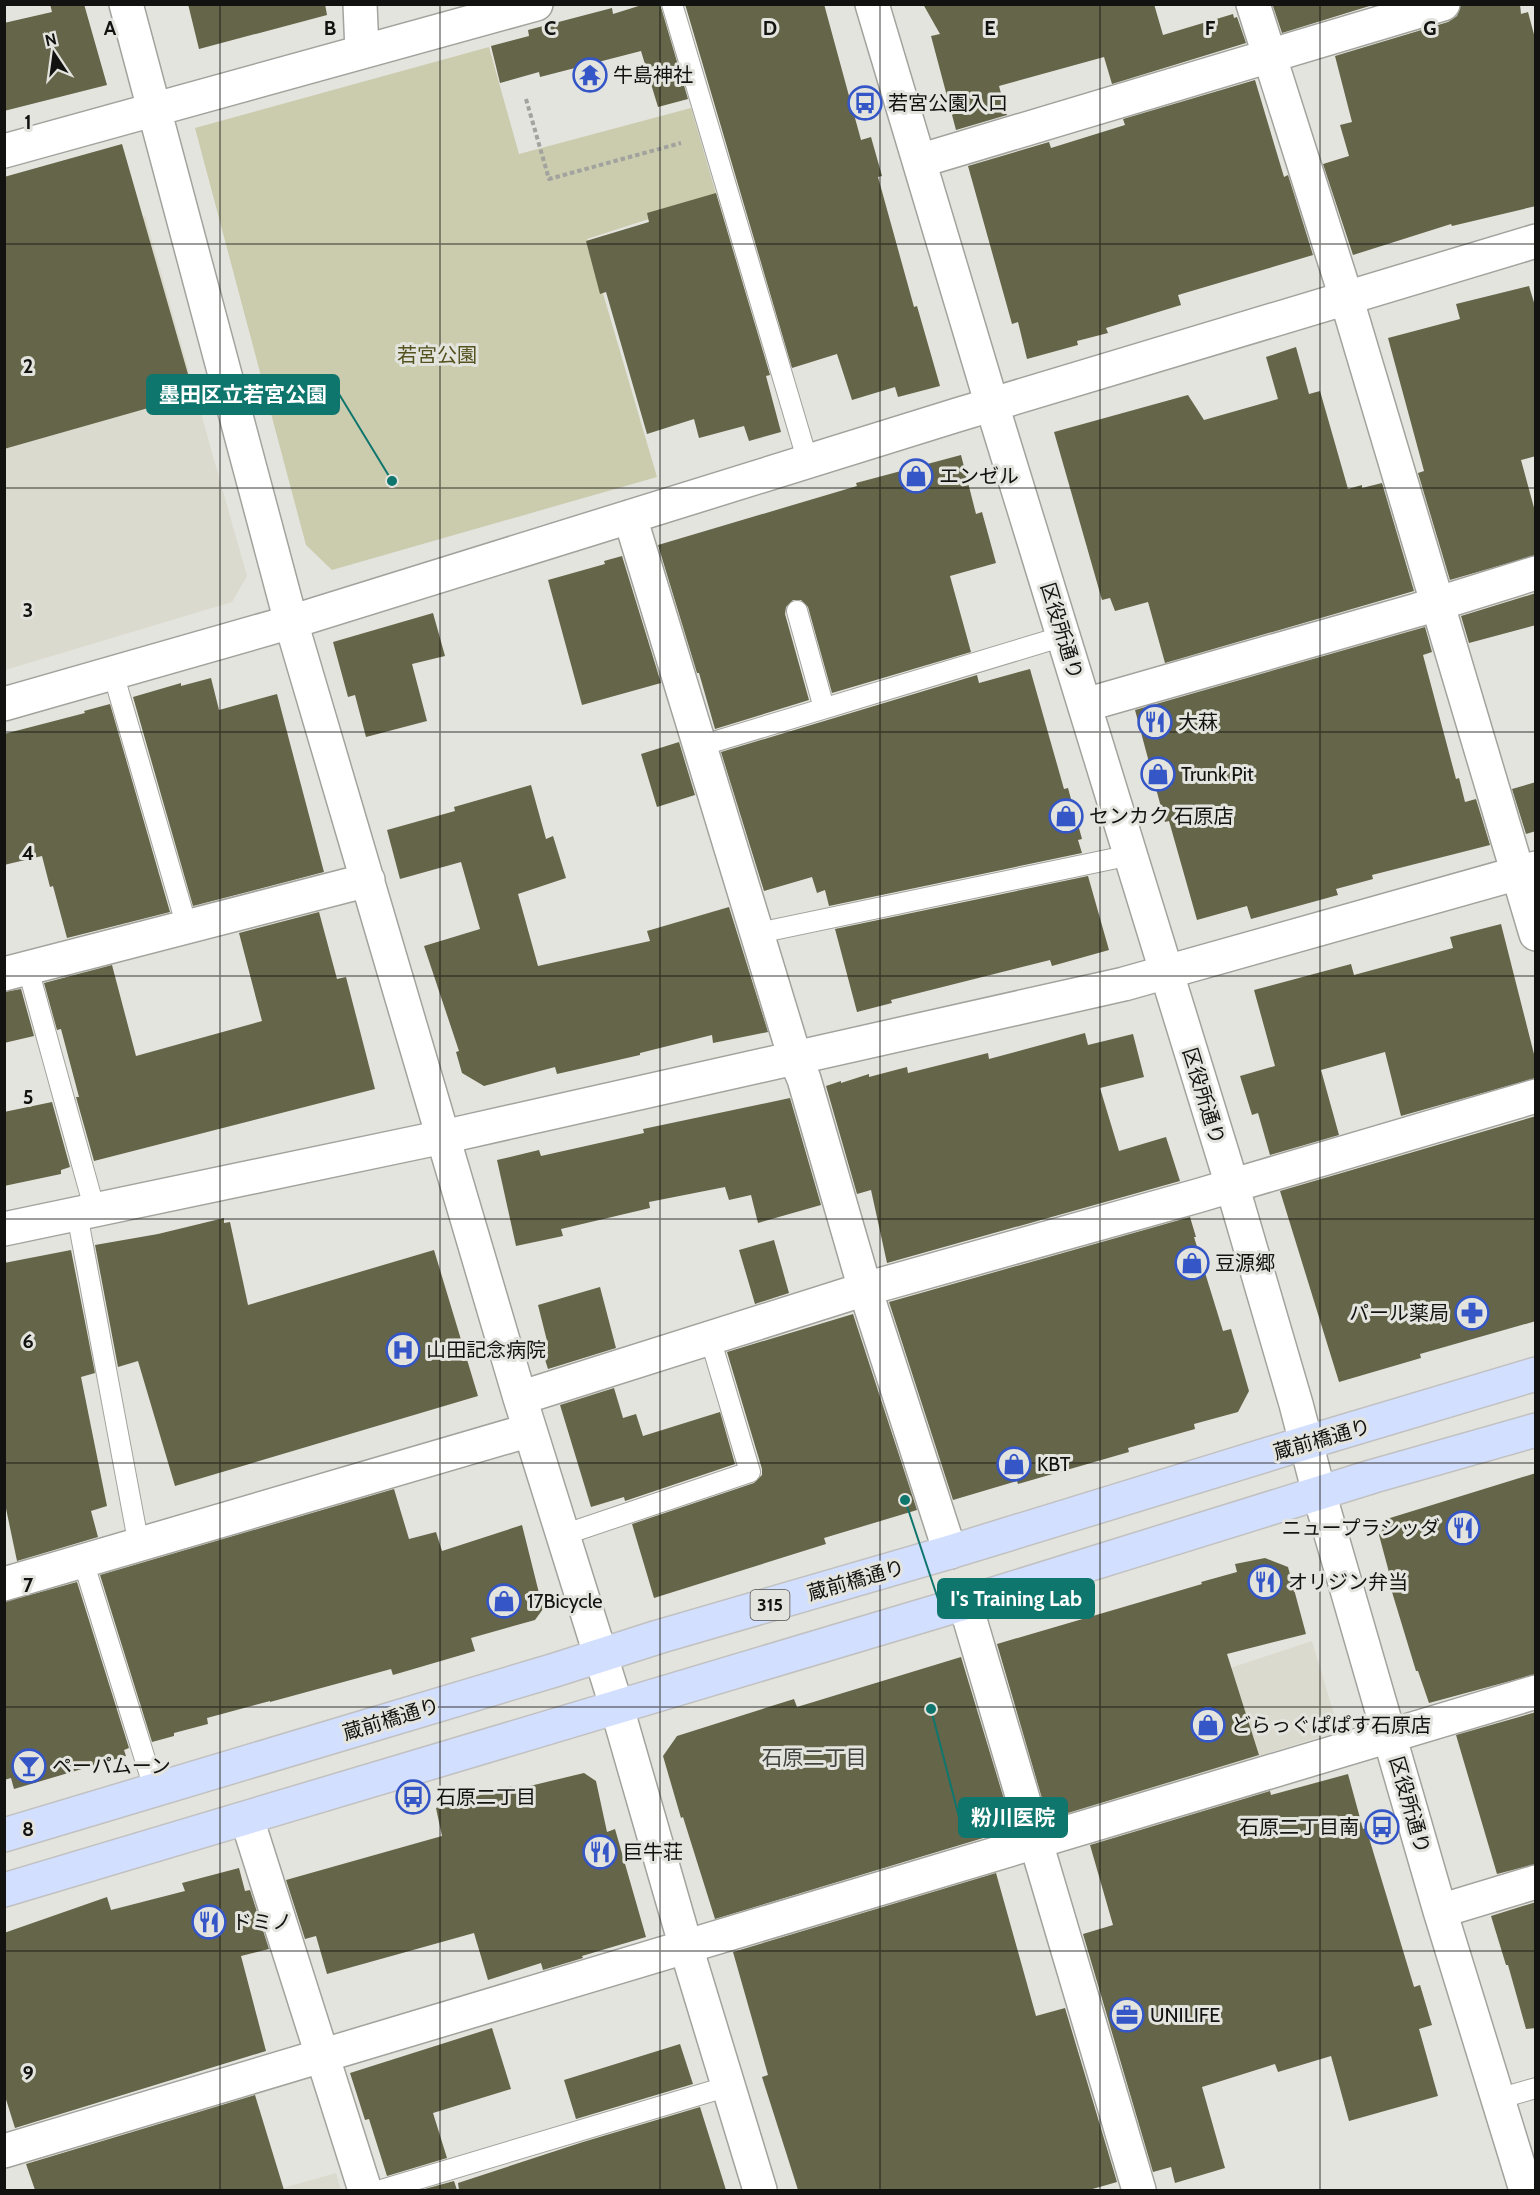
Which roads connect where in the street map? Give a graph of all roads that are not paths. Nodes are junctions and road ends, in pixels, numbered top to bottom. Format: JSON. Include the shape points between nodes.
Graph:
{"nodes":[{"id":1,"x":126,"y":4,"type":"edge"},
{"id":2,"x":360,"y":4,"type":"edge"},
{"id":3,"x":536,"y":4,"type":"edge"},
{"id":4,"x":672,"y":4,"type":"edge"},
{"id":5,"x":872,"y":4,"type":"edge"},
{"id":6,"x":1253,"y":4,"type":"edge"},
{"id":7,"x":1443,"y":4,"type":"edge"},
{"id":8,"x":362,"y":51,"type":"junction"},
{"id":9,"x":1268,"y":57,"type":"junction"},
{"id":10,"x":153,"y":109,"type":"junction"},
{"id":11,"x":4,"y":151,"type":"edge"},
{"id":12,"x":919,"y":161,"type":"junction"},
{"id":13,"x":1536,"y":241,"type":"edge"},
{"id":14,"x":1346,"y":297,"type":"junction"},
{"id":15,"x":992,"y":405,"type":"junction"},
{"id":16,"x":808,"y":462,"type":"junction"},
{"id":17,"x":630,"y":517,"type":"junction"},
{"id":18,"x":1536,"y":573,"type":"edge"},
{"id":19,"x":1437,"y":604,"type":"junction"},
{"id":20,"x":797,"y":611,"type":"dead end"},
{"id":21,"x":291,"y":622,"type":"junction"},
{"id":22,"x":1064,"y":636,"type":"junction"},
{"id":23,"x":112,"y":673,"type":"junction"},
{"id":24,"x":4,"y":704,"type":"edge"},
{"id":25,"x":1085,"y":705,"type":"junction"},
{"id":26,"x":824,"y":708,"type":"junction"},
{"id":27,"x":700,"y":746,"type":"junction"},
{"id":28,"x":1131,"y":855,"type":"junction"},
{"id":29,"x":1527,"y":870,"type":"edge"},
{"id":30,"x":368,"y":880,"type":"junction"},
{"id":31,"x":187,"y":927,"type":"junction"},
{"id":32,"x":758,"y":933,"type":"junction"},
{"id":33,"x":1536,"y":934,"type":"edge"},
{"id":34,"x":16,"y":972,"type":"edge"},
{"id":35,"x":1166,"y":973,"type":"junction"},
{"id":36,"x":795,"y":1058,"type":"junction"},
{"id":37,"x":1536,"y":1096,"type":"edge"},
{"id":38,"x":443,"y":1137,"type":"junction"},
{"id":39,"x":1232,"y":1185,"type":"junction"},
{"id":40,"x":86,"y":1213,"type":"junction"},
{"id":41,"x":4,"y":1229,"type":"edge"},
{"id":42,"x":865,"y":1289,"type":"junction"},
{"id":43,"x":710,"y":1338,"type":"junction"},
{"id":44,"x":1536,"y":1374,"type":"edge"},
{"id":45,"x":520,"y":1398,"type":"junction"},
{"id":46,"x":530,"y":1430,"type":"junction"},
{"id":47,"x":1536,"y":1430,"type":"edge"},
{"id":48,"x":1305,"y":1443,"type":"junction"},
{"id":49,"x":1318,"y":1493,"type":"junction"},
{"id":50,"x":563,"y":1535,"type":"junction"},
{"id":51,"x":140,"y":1546,"type":"junction"},
{"id":52,"x":950,"y":1552,"type":"junction"},
{"id":53,"x":83,"y":1562,"type":"junction"},
{"id":54,"x":4,"y":1584,"type":"edge"},
{"id":55,"x":965,"y":1603,"type":"junction"},
{"id":56,"x":600,"y":1655,"type":"junction"},
{"id":57,"x":1536,"y":1692,"type":"edge"},
{"id":58,"x":616,"y":1708,"type":"junction"},
{"id":59,"x":1390,"y":1736,"type":"junction"},
{"id":60,"x":155,"y":1791,"type":"junction"},
{"id":61,"x":247,"y":1819,"type":"junction"},
{"id":62,"x":4,"y":1835,"type":"edge"},
{"id":63,"x":1036,"y":1842,"type":"junction"},
{"id":64,"x":1536,"y":1882,"type":"edge"},
{"id":65,"x":4,"y":1890,"type":"edge"},
{"id":66,"x":1440,"y":1911,"type":"junction"},
{"id":67,"x":686,"y":1947,"type":"junction"},
{"id":68,"x":322,"y":2056,"type":"junction"},
{"id":69,"x":729,"y":2086,"type":"junction"},
{"id":70,"x":1536,"y":2088,"type":"edge"},
{"id":71,"x":1497,"y":2099,"type":"junction"},
{"id":72,"x":4,"y":2151,"type":"edge"},
{"id":73,"x":365,"y":2190,"type":"edge"},
{"id":74,"x":381,"y":2190,"type":"edge"},
{"id":75,"x":760,"y":2190,"type":"edge"},
{"id":76,"x":1138,"y":2190,"type":"edge"},
{"id":77,"x":1527,"y":2190,"type":"edge"}],
"edges":[{"from":1,"to":10,"type":"street"},
{"from":2,"to":8,"type":"street"},
{"from":3,"to":8,"type":"street"},
{"from":4,"to":16,"type":"lane"},
{"from":5,"to":12,"type":"street","name":"区役所通り"},
{"from":6,"to":9,"type":"street"},
{"from":7,"to":9,"type":"street"},
{"from":8,"to":10,"type":"street"},
{"from":9,"to":12,"type":"street"},
{"from":9,"to":14,"type":"street"},
{"from":10,"to":11,"type":"street"},
{"from":10,"to":21,"type":"street"},
{"from":12,"to":15,"type":"street","name":"区役所通り"},
{"from":13,"to":14,"type":"street"},
{"from":14,"to":15,"type":"street"},
{"from":14,"to":19,"type":"street"},
{"from":15,"to":16,"type":"street"},
{"from":15,"to":22,"type":"street","name":"区役所通り"},
{"from":16,"to":17,"type":"street"},
{"from":17,"to":21,"type":"street"},
{"from":17,"to":27,"type":"street"},
{"from":18,"to":19,"type":"street"},
{"from":19,"to":25,"type":"street"},
{"from":19,"to":29,"type":"street"},
{"from":20,"to":26,"type":"lane"},
{"from":21,"to":23,"type":"street"},
{"from":21,"to":30,"type":"street"},
{"from":22,"to":25,"type":"street","name":"区役所通り"},
{"from":22,"to":26,"type":"lane"},
{"from":23,"to":24,"type":"street"},
{"from":23,"to":31,"type":"lane"},
{"from":25,"to":28,"type":"street","name":"区役所通り"},
{"from":26,"to":27,"type":"lane"},
{"from":27,"to":32,"type":"street"},
{"from":28,"to":32,"type":"lane"},
{"from":28,"to":35,"type":"street","name":"区役所通り"},
{"from":29,"to":33,"type":"street"},
{"from":29,"to":35,"type":"street"},
{"from":30,"to":31,"type":"street"},
{"from":30,"to":38,"type":"street"},
{"from":31,"to":34,"type":"street"},
{"from":32,"to":36,"type":"street"},
{"from":34,"to":40,"type":"lane"},
{"from":35,"to":36,"type":"street"},
{"from":35,"to":39,"type":"street","name":"区役所通り"},
{"from":36,"to":38,"type":"street"},
{"from":36,"to":42,"type":"street"},
{"from":37,"to":39,"type":"street"},
{"from":38,"to":40,"type":"street"},
{"from":38,"to":45,"type":"street"},
{"from":39,"to":42,"type":"street"},
{"from":39,"to":48,"type":"street","name":"区役所通り"},
{"from":40,"to":41,"type":"street"},
{"from":40,"to":51,"type":"lane"},
{"from":42,"to":43,"type":"street"},
{"from":42,"to":52,"type":"street"},
{"from":43,"to":45,"type":"street"},
{"from":43,"to":50,"type":"lane","via":[[750,1472]]},
{"from":44,"to":48,"type":"main road","name":"蔵前橋通り","number":"315"},
{"from":45,"to":46,"type":"street"},
{"from":46,"to":50,"type":"street"},
{"from":46,"to":51,"type":"street"},
{"from":47,"to":49,"type":"main road"},
{"from":48,"to":49,"type":"street","name":"区役所通り"},
{"from":48,"to":52,"type":"main road","name":"蔵前橋通り","number":"315"},
{"from":49,"to":55,"type":"main road"},
{"from":49,"to":59,"type":"street","name":"区役所通り"},
{"from":50,"to":56,"type":"street"},
{"from":51,"to":53,"type":"street"},
{"from":52,"to":56,"type":"main road","name":"蔵前橋通り","number":"315"},
{"from":53,"to":54,"type":"street"},
{"from":53,"to":60,"type":"lane"},
{"from":55,"to":58,"type":"main road"},
{"from":55,"to":63,"type":"street"},
{"from":56,"to":58,"type":"street"},
{"from":56,"to":60,"type":"main road","name":"蔵前橋通り","number":"315"},
{"from":57,"to":59,"type":"street"},
{"from":58,"to":61,"type":"main road"},
{"from":58,"to":67,"type":"street"},
{"from":59,"to":63,"type":"street"},
{"from":59,"to":66,"type":"street","name":"区役所通り"},
{"from":60,"to":62,"type":"main road","name":"蔵前橋通り","number":"315"},
{"from":61,"to":65,"type":"main road"},
{"from":61,"to":68,"type":"street"},
{"from":63,"to":67,"type":"street"},
{"from":63,"to":76,"type":"street"},
{"from":64,"to":66,"type":"street"},
{"from":66,"to":71,"type":"street","name":"区役所通り"},
{"from":67,"to":68,"type":"street"},
{"from":67,"to":69,"type":"street"},
{"from":68,"to":72,"type":"street"},
{"from":68,"to":73,"type":"street"},
{"from":69,"to":74,"type":"lane"},
{"from":69,"to":75,"type":"street"},
{"from":70,"to":71,"type":"lane"},
{"from":71,"to":77,"type":"street","name":"区役所通り"}]}
